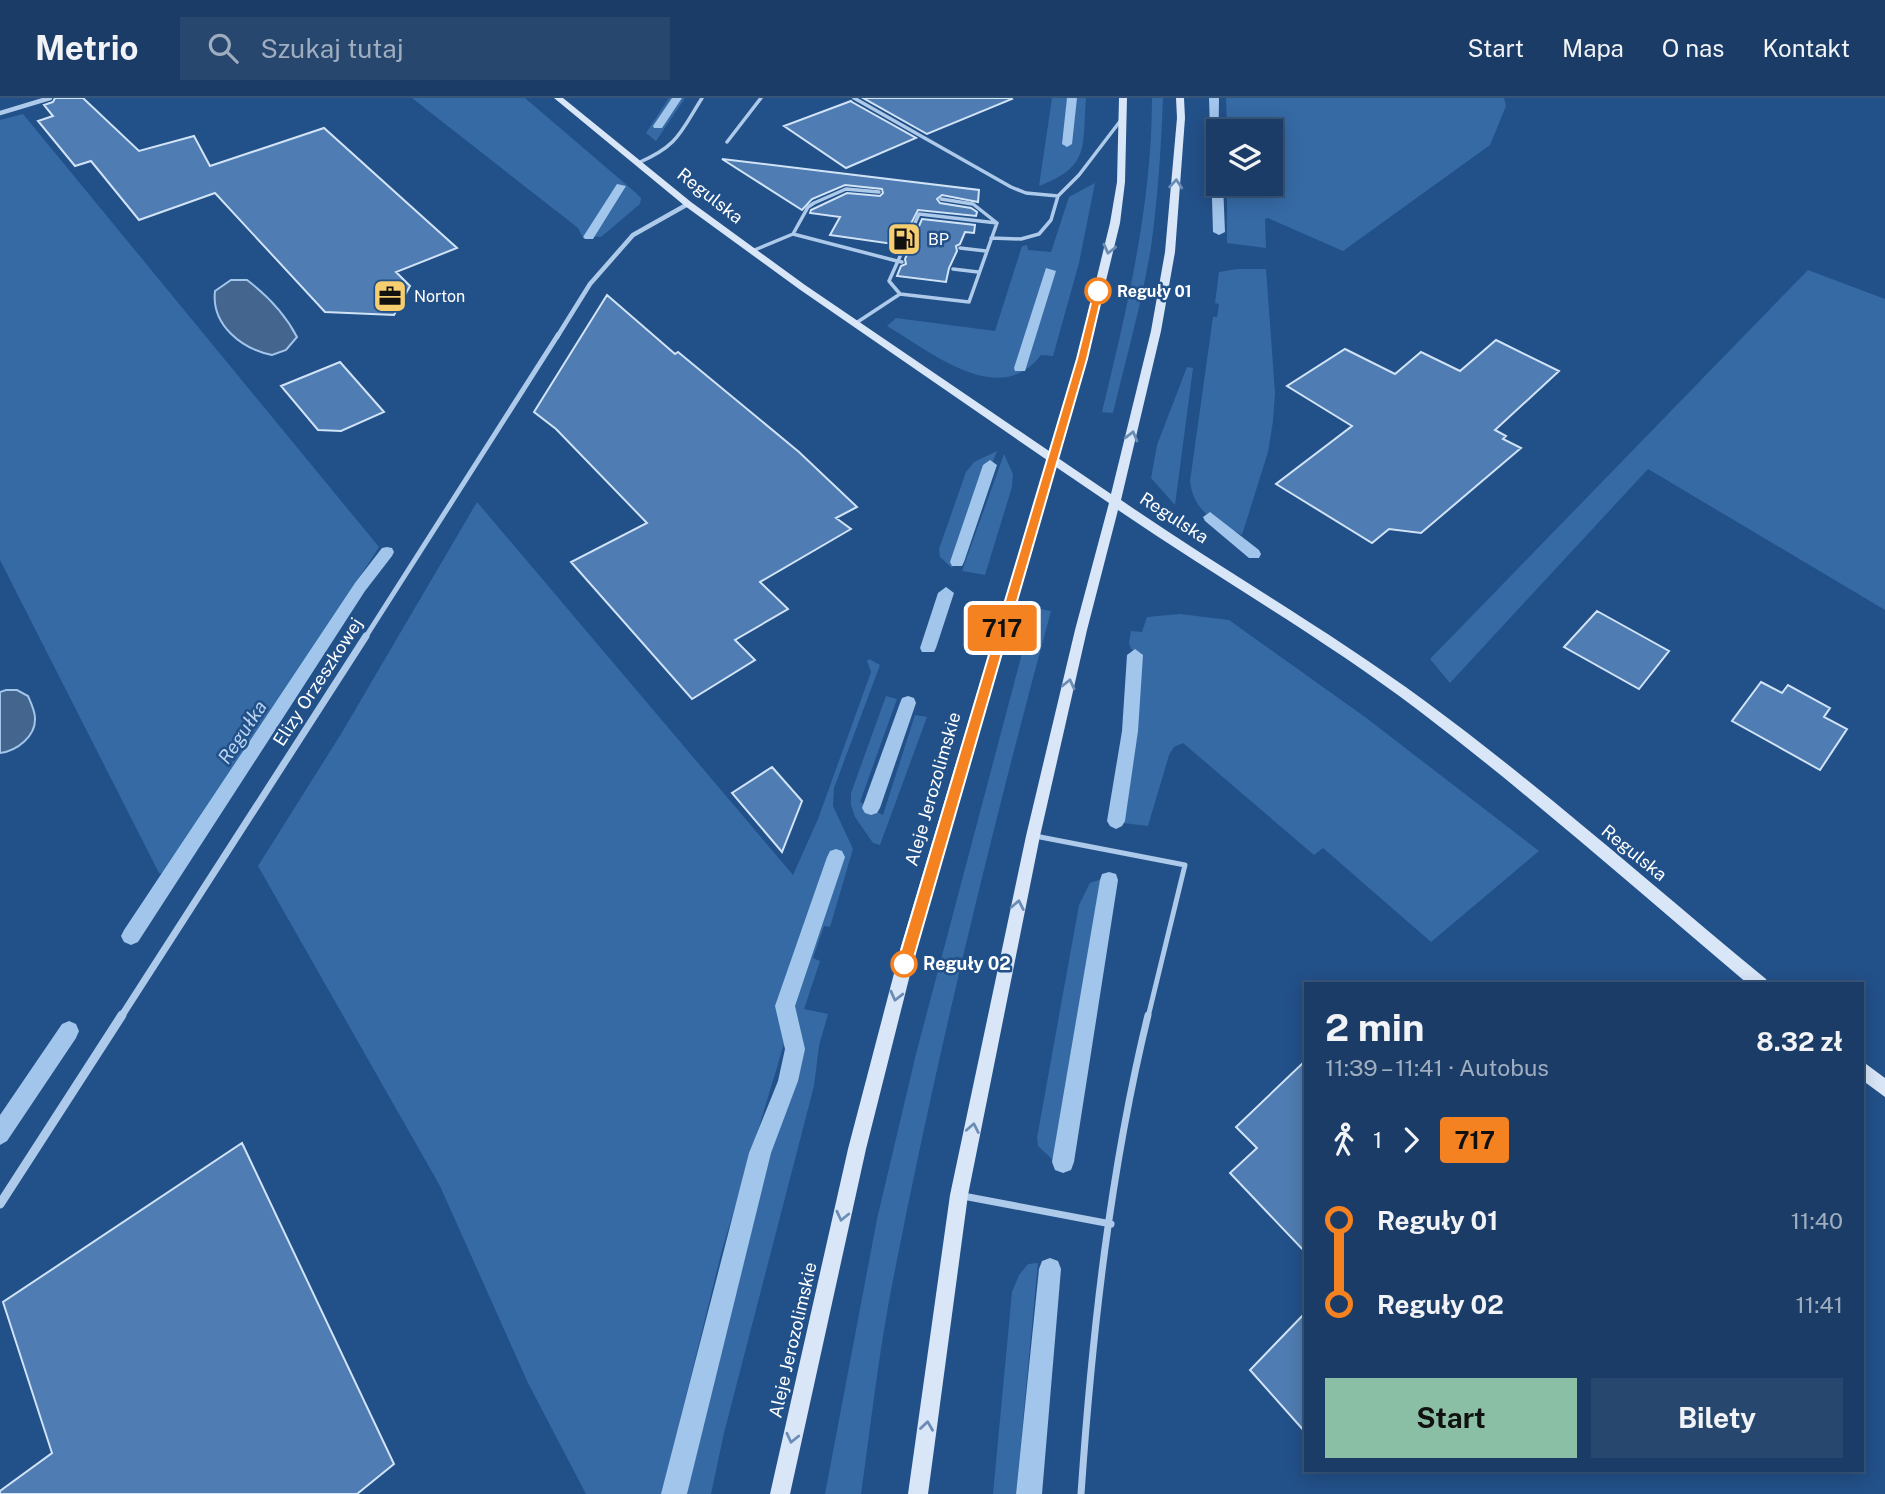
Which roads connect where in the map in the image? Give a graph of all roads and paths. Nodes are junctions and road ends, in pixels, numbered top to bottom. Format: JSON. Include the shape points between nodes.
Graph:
{"nodes":[{"id":1,"x":50,"y":98,"type":"edge"},
{"id":2,"x":558,"y":98,"type":"edge"},
{"id":3,"x":702,"y":98,"type":"edge"},
{"id":4,"x":761,"y":98,"type":"edge"},
{"id":5,"x":854,"y":98,"type":"edge"},
{"id":6,"x":1124,"y":98,"type":"edge"},
{"id":7,"x":1180,"y":98,"type":"edge"},
{"id":8,"x":0,"y":113,"type":"edge"},
{"id":9,"x":1123,"y":117,"type":"junction"},
{"id":10,"x":727,"y":142,"type":"dead end"},
{"id":11,"x":638,"y":163,"type":"junction"},
{"id":12,"x":879,"y":192,"type":"dead end"},
{"id":13,"x":1058,"y":196,"type":"junction"},
{"id":14,"x":941,"y":199,"type":"dead end"},
{"id":15,"x":688,"y":204,"type":"junction"},
{"id":16,"x":997,"y":223,"type":"junction"},
{"id":17,"x":793,"y":234,"type":"junction"},
{"id":18,"x":992,"y":238,"type":"junction"},
{"id":19,"x":960,"y":248,"type":"dead end"},
{"id":20,"x":752,"y":251,"type":"junction"},
{"id":21,"x":986,"y":251,"type":"junction"},
{"id":22,"x":899,"y":262,"type":"junction"},
{"id":23,"x":953,"y":269,"type":"dead end"},
{"id":24,"x":978,"y":272,"type":"junction"},
{"id":25,"x":900,"y":293,"type":"junction"},
{"id":26,"x":856,"y":323,"type":"junction"},
{"id":27,"x":1053,"y":460,"type":"junction"},
{"id":28,"x":1115,"y":502,"type":"junction"},
{"id":29,"x":1033,"y":836,"type":"junction"},
{"id":30,"x":1758,"y":982,"type":"edge"},
{"id":31,"x":1864,"y":1071,"type":"edge"},
{"id":32,"x":1885,"y":1089,"type":"edge"},
{"id":33,"x":959,"y":1195,"type":"junction"},
{"id":34,"x":0,"y":1204,"type":"edge"},
{"id":35,"x":1111,"y":1224,"type":"junction"},
{"id":36,"x":780,"y":1494,"type":"edge"},
{"id":37,"x":918,"y":1494,"type":"edge"},
{"id":38,"x":1081,"y":1494,"type":"edge"}],
"edges":[{"from":1,"to":8,"type":"street"},
{"from":2,"to":11,"type":"main road","name":"Regulska"},
{"from":3,"to":11,"type":"lane","via":[[672,145]]},
{"from":4,"to":10,"type":"lane"},
{"from":5,"to":13,"type":"lane","via":[[1011,187]]},
{"from":6,"to":9,"type":"main road","name":"Aleje Jerozolimskie"},
{"from":28,"to":7,"type":"main road","one_way":true,"via":[[1170,252]]},
{"from":9,"to":13,"type":"lane"},
{"from":9,"to":27,"type":"main road","name":"Aleje Jerozolimskie","one_way":true,"via":[[1115,223]]},
{"from":11,"to":15,"type":"main road","name":"Regulska"},
{"from":12,"to":17,"type":"lane","via":[[846,189],[814,202]]},
{"from":13,"to":18,"type":"lane","via":[[1051,219],[1039,234]]},
{"from":14,"to":16,"type":"lane","via":[[973,204]]},
{"from":15,"to":20,"type":"main road","name":"Regulska"},
{"from":15,"to":34,"type":"street","name":"Elizy Orzeszkowej","via":[[633,235],[590,284]]},
{"from":16,"to":18,"type":"lane"},
{"from":16,"to":22,"type":"lane","via":[[919,214]]},
{"from":17,"to":20,"type":"lane"},
{"from":17,"to":22,"type":"lane"},
{"from":18,"to":21,"type":"lane"},
{"from":19,"to":21,"type":"lane"},
{"from":20,"to":26,"type":"main road","name":"Regulska"},
{"from":21,"to":24,"type":"lane"},
{"from":22,"to":25,"type":"lane","via":[[889,281]]},
{"from":23,"to":24,"type":"lane"},
{"from":24,"to":25,"type":"lane","via":[[969,302]]},
{"from":25,"to":26,"type":"lane"},
{"from":26,"to":27,"type":"main road","name":"Regulska"},
{"from":27,"to":28,"type":"main road","name":"Regulska"},
{"from":27,"to":36,"type":"main road","name":"Aleje Jerozolimskie","one_way":true,"via":[[910,943],[857,1149]]},
{"from":29,"to":28,"type":"main road","one_way":true},
{"from":28,"to":30,"type":"main road","name":"Regulska","via":[[1340,647],[1422,706]]},
{"from":33,"to":29,"type":"main road","one_way":true},
{"from":29,"to":35,"type":"lane","via":[[1185,865],[1141,1045]]},
{"from":31,"to":32,"type":"main road"},
{"from":33,"to":35,"type":"lane"},
{"from":37,"to":33,"type":"main road","one_way":true},
{"from":35,"to":38,"type":"lane","via":[[1091,1351]]}]}
